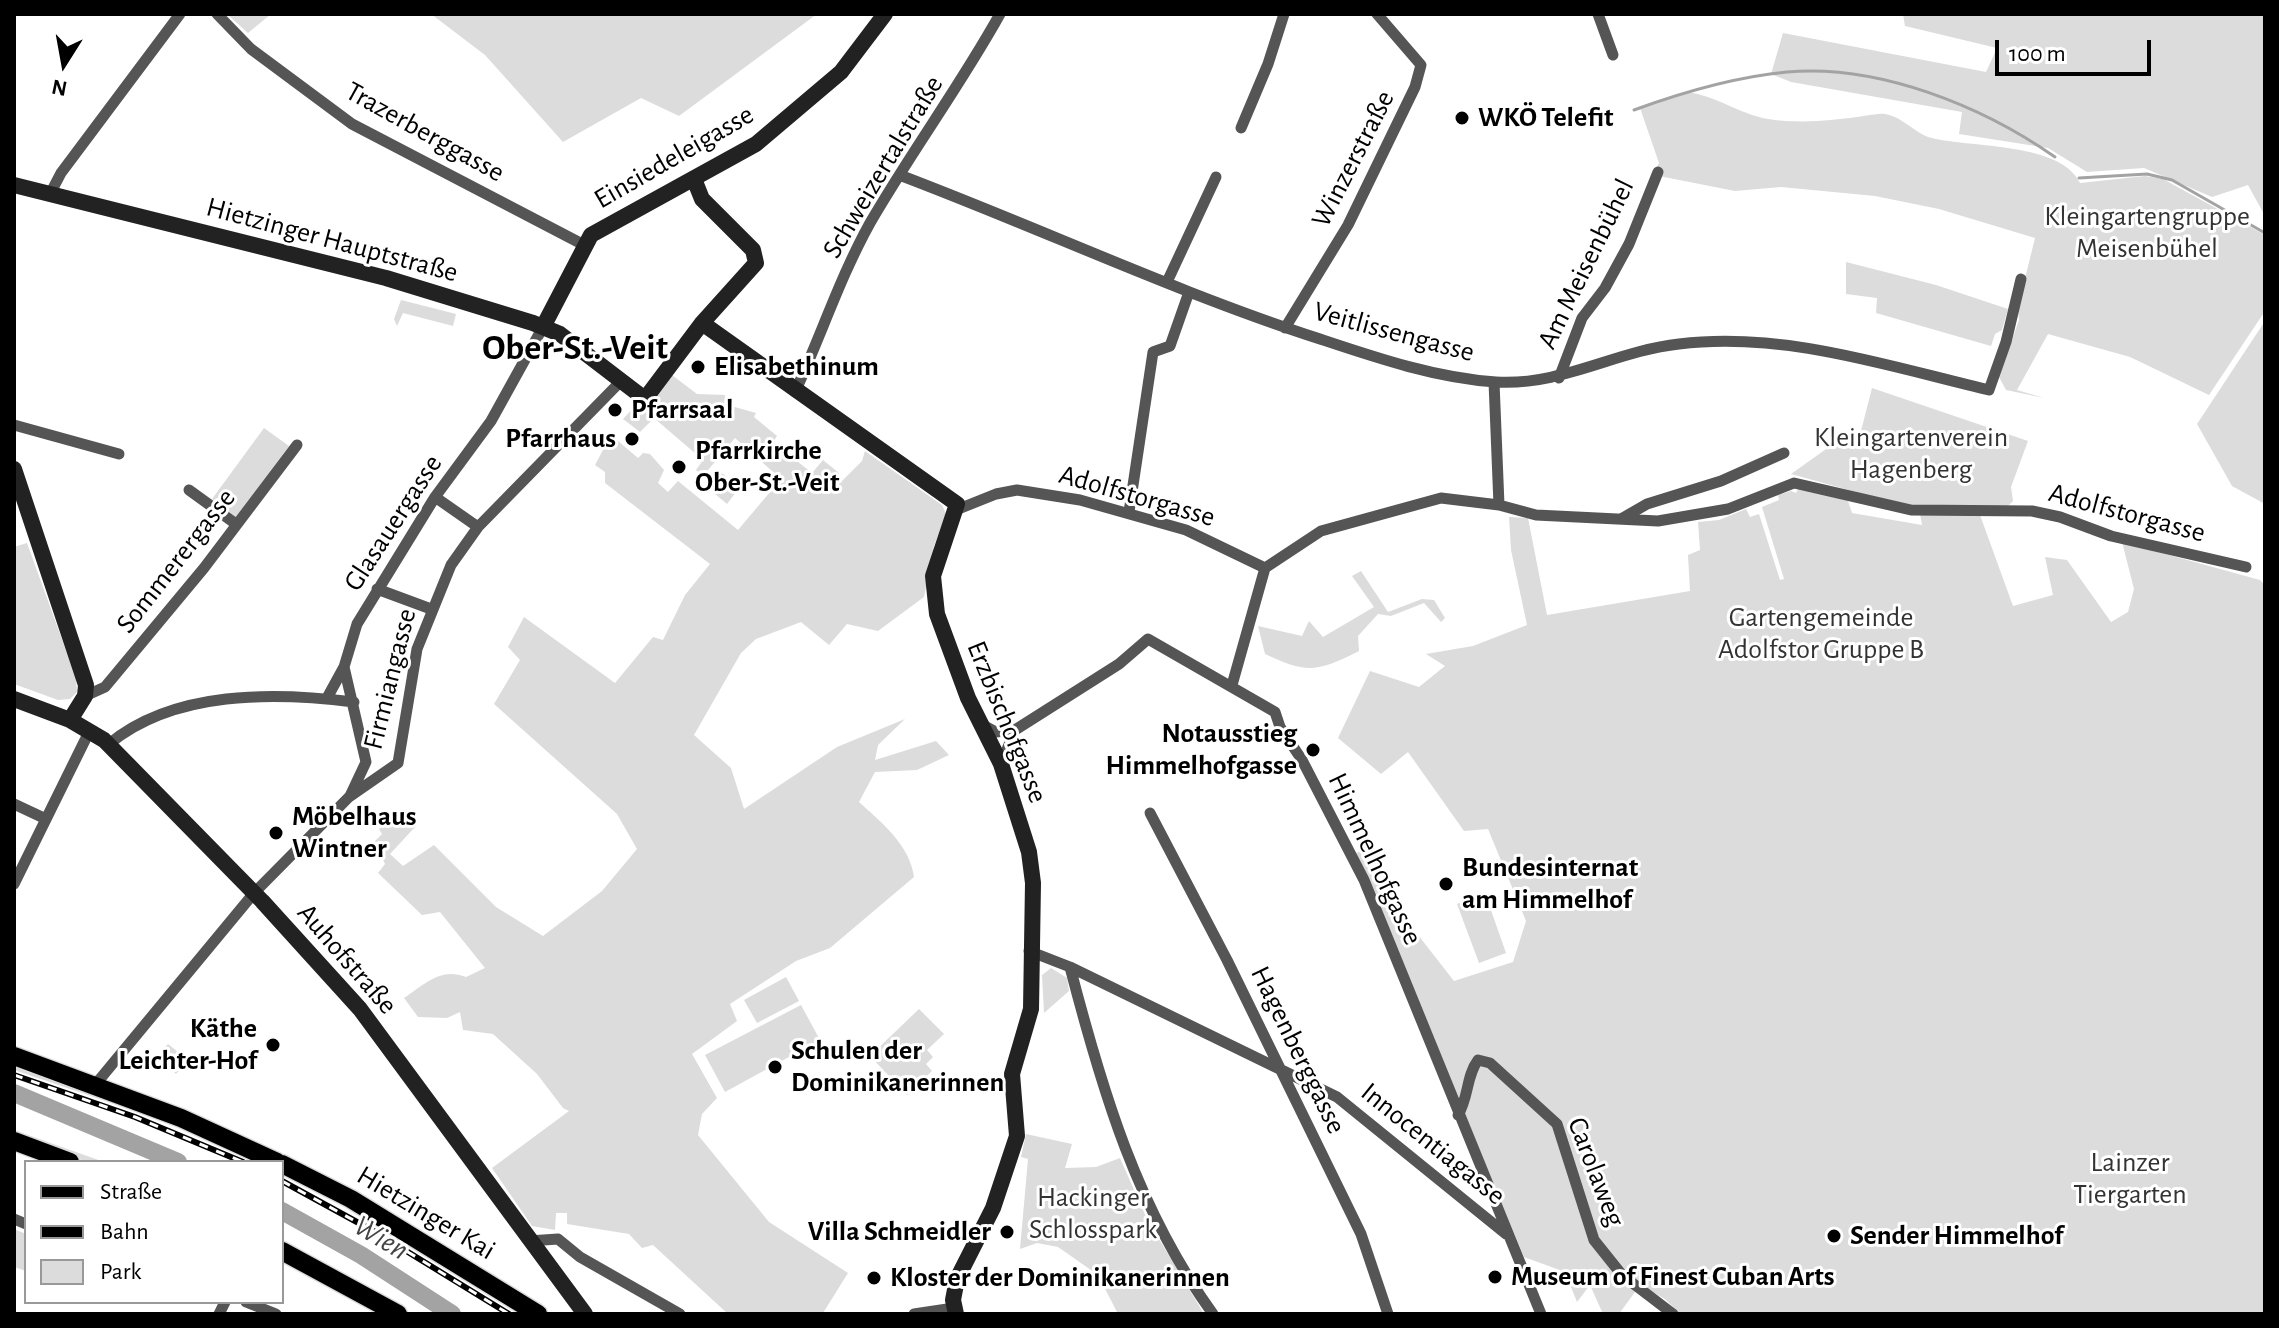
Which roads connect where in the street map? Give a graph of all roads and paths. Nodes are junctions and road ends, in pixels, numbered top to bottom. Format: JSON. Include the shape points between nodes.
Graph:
{"nodes":[{"id":1,"x":180,"y":14,"type":"edge"},
{"id":2,"x":217,"y":14,"type":"edge"},
{"id":3,"x":885,"y":14,"type":"edge"},
{"id":4,"x":1000,"y":14,"type":"edge"},
{"id":5,"x":1284,"y":14,"type":"edge"},
{"id":6,"x":1377,"y":14,"type":"edge"},
{"id":7,"x":1598,"y":14,"type":"edge"},
{"id":8,"x":1613,"y":55,"type":"dead end"},
{"id":9,"x":1241,"y":128,"type":"dead end"},
{"id":10,"x":1658,"y":172,"type":"dead end"},
{"id":11,"x":902,"y":176,"type":"junction"},
{"id":12,"x":1216,"y":177,"type":"dead end"},
{"id":13,"x":694,"y":179,"type":"junction"},
{"id":14,"x":14,"y":185,"type":"edge"},
{"id":15,"x":50,"y":194,"type":"junction"},
{"id":16,"x":584,"y":245,"type":"junction"},
{"id":17,"x":2021,"y":279,"type":"dead end"},
{"id":18,"x":1167,"y":282,"type":"junction"},
{"id":19,"x":1189,"y":292,"type":"junction"},
{"id":20,"x":702,"y":323,"type":"junction"},
{"id":21,"x":543,"y":327,"type":"junction"},
{"id":22,"x":1285,"y":328,"type":"junction"},
{"id":23,"x":1559,"y":378,"type":"junction"},
{"id":24,"x":621,"y":381,"type":"junction"},
{"id":25,"x":1494,"y":382,"type":"junction"},
{"id":26,"x":795,"y":392,"type":"junction"},
{"id":27,"x":14,"y":425,"type":"edge"},
{"id":28,"x":297,"y":445,"type":"dead end"},
{"id":29,"x":1784,"y":453,"type":"dead end"},
{"id":30,"x":119,"y":454,"type":"dead end"},
{"id":31,"x":14,"y":469,"type":"edge"},
{"id":32,"x":189,"y":490,"type":"dead end"},
{"id":33,"x":435,"y":497,"type":"junction"},
{"id":34,"x":1499,"y":505,"type":"junction"},
{"id":35,"x":956,"y":510,"type":"junction"},
{"id":36,"x":1129,"y":512,"type":"junction"},
{"id":37,"x":1620,"y":519,"type":"junction"},
{"id":38,"x":236,"y":524,"type":"junction"},
{"id":39,"x":478,"y":527,"type":"junction"},
{"id":40,"x":2246,"y":567,"type":"dead end"},
{"id":41,"x":1265,"y":568,"type":"junction"},
{"id":42,"x":377,"y":589,"type":"junction"},
{"id":43,"x":431,"y":609,"type":"junction"},
{"id":44,"x":344,"y":667,"type":"junction"},
{"id":45,"x":1232,"y":685,"type":"junction"},
{"id":46,"x":85,"y":696,"type":"junction"},
{"id":47,"x":327,"y":698,"type":"junction"},
{"id":48,"x":14,"y":699,"type":"edge"},
{"id":49,"x":354,"y":702,"type":"junction"},
{"id":50,"x":70,"y":720,"type":"junction"},
{"id":51,"x":979,"y":722,"type":"junction"},
{"id":52,"x":90,"y":730,"type":"junction"},
{"id":53,"x":1015,"y":730,"type":"junction"},
{"id":54,"x":109,"y":744,"type":"junction"},
{"id":55,"x":366,"y":762,"type":"junction"},
{"id":56,"x":1001,"y":764,"type":"junction"},
{"id":57,"x":383,"y":775,"type":"junction"},
{"id":58,"x":349,"y":797,"type":"junction"},
{"id":59,"x":14,"y":804,"type":"edge"},
{"id":60,"x":1150,"y":813,"type":"dead end"},
{"id":61,"x":46,"y":819,"type":"junction"},
{"id":62,"x":14,"y":884,"type":"edge"},
{"id":63,"x":254,"y":893,"type":"junction"},
{"id":64,"x":1029,"y":951,"type":"junction"},
{"id":65,"x":1070,"y":967,"type":"junction"},
{"id":66,"x":14,"y":1056,"type":"edge"},
{"id":67,"x":1280,"y":1069,"type":"junction"},
{"id":68,"x":95,"y":1085,"type":"junction"},
{"id":69,"x":1458,"y":1115,"type":"junction"},
{"id":70,"x":14,"y":1141,"type":"edge"},
{"id":71,"x":65,"y":1160,"type":"edge"},
{"id":72,"x":273,"y":1160,"type":"edge"},
{"id":73,"x":284,"y":1165,"type":"edge"},
{"id":74,"x":1507,"y":1234,"type":"junction"},
{"id":75,"x":529,"y":1241,"type":"junction"},
{"id":76,"x":284,"y":1252,"type":"edge"},
{"id":77,"x":251,"y":1304,"type":"edge"},
{"id":78,"x":955,"y":1311,"type":"edge"},
{"id":79,"x":392,"y":1313,"type":"edge"},
{"id":80,"x":276,"y":1314,"type":"edge"},
{"id":81,"x":538,"y":1314,"type":"edge"},
{"id":82,"x":585,"y":1314,"type":"edge"},
{"id":83,"x":680,"y":1314,"type":"edge"},
{"id":84,"x":914,"y":1314,"type":"edge"},
{"id":85,"x":1213,"y":1314,"type":"edge"},
{"id":86,"x":1388,"y":1314,"type":"edge"},
{"id":87,"x":1541,"y":1314,"type":"edge"},
{"id":88,"x":1673,"y":1314,"type":"edge"}],
"edges":[{"from":1,"to":15,"type":"street"},
{"from":2,"to":16,"type":"street","name":"Trazerberggasse","via":[[251,49],[370,134]]},
{"from":3,"to":13,"type":"street","name":"Einsiedeleigasse","via":[[852,60],[824,87],[749,149]]},
{"from":4,"to":11,"type":"street","name":"Schweizertalstraße"},
{"from":5,"to":9,"type":"street"},
{"from":6,"to":22,"type":"street","name":"Winzerstraße","via":[[1421,65],[1415,87],[1348,225]]},
{"from":7,"to":8,"type":"street"},
{"from":10,"to":23,"type":"street","name":"Am Meisenbühel","via":[[1624,254],[1576,329]]},
{"from":11,"to":18,"type":"street","name":"Veitlissengasse"},
{"from":11,"to":26,"type":"street","name":"Schweizertalstraße","via":[[845,272]]},
{"from":12,"to":18,"type":"street"},
{"from":13,"to":16,"type":"street","name":"Einsiedeleigasse","via":[[604,226]]},
{"from":13,"to":20,"type":"street","via":[[705,204],[756,256],[751,270]]},
{"from":14,"to":15,"type":"street","name":"Hietzinger Hauptstraße"},
{"from":15,"to":21,"type":"street","name":"Hietzinger Hauptstraße","via":[[386,278]]},
{"from":16,"to":21,"type":"street","name":"Einsiedeleigasse"},
{"from":17,"to":23,"type":"street","name":"Veitlissengasse","via":[[1989,390],[1843,355],[1730,340],[1656,348]]},
{"from":18,"to":19,"type":"street","name":"Veitlissengasse"},
{"from":19,"to":22,"type":"street","name":"Veitlissengasse"},
{"from":19,"to":36,"type":"street","via":[[1170,346],[1153,352]]},
{"from":20,"to":24,"type":"street","name":"Hietzinger Hauptstraße","via":[[645,399]]},
{"from":20,"to":26,"type":"street"},
{"from":21,"to":24,"type":"street","name":"Hietzinger Hauptstraße"},
{"from":21,"to":33,"type":"street","name":"Glasauergasse","via":[[491,421]]},
{"from":22,"to":25,"type":"street","name":"Veitlissengasse","via":[[1396,363]]},
{"from":23,"to":25,"type":"street","name":"Veitlissengasse"},
{"from":24,"to":39,"type":"street","name":"Firmiangasse"},
{"from":25,"to":34,"type":"street"},
{"from":26,"to":35,"type":"street","via":[[952,499]]},
{"from":27,"to":30,"type":"street"},
{"from":28,"to":38,"type":"street","name":"Sommerergasse"},
{"from":29,"to":37,"type":"street","name":"Adolfstorgasse"},
{"from":31,"to":46,"type":"street","via":[[73,639]]},
{"from":32,"to":38,"type":"street"},
{"from":33,"to":39,"type":"street"},
{"from":33,"to":42,"type":"street","name":"Glasauergasse"},
{"from":34,"to":37,"type":"street","name":"Adolfstorgasse","via":[[1536,515]]},
{"from":34,"to":41,"type":"street","name":"Adolfstorgasse","via":[[1441,498],[1383,512],[1321,531]]},
{"from":35,"to":36,"type":"street","name":"Adolfstorgasse","via":[[1017,490]]},
{"from":35,"to":51,"type":"street","name":"Erzbischofgasse","via":[[936,564],[934,600],[941,631]]},
{"from":36,"to":41,"type":"street","name":"Adolfstorgasse","via":[[1186,530]]},
{"from":37,"to":40,"type":"street","name":"Adolfstorgasse","via":[[1703,515],[1801,483],[1911,510],[2032,511],[2152,547]]},
{"from":38,"to":46,"type":"street","name":"Sommerergasse","via":[[105,687]]},
{"from":39,"to":43,"type":"street","name":"Firmiangasse","via":[[451,565]]},
{"from":41,"to":45,"type":"street"},
{"from":42,"to":43,"type":"street"},
{"from":42,"to":44,"type":"street","name":"Glasauergasse","via":[[357,624]]},
{"from":43,"to":57,"type":"street","name":"Firmiangasse","via":[[417,649],[400,756]]},
{"from":44,"to":47,"type":"street","name":"Glasauergasse"},
{"from":44,"to":49,"type":"street"},
{"from":45,"to":53,"type":"street","name":"Himmelhofgasse","via":[[1148,639],[1119,664]]},
{"from":45,"to":69,"type":"street","name":"Himmelhofgasse","via":[[1275,712],[1302,760],[1364,880]]},
{"from":46,"to":50,"type":"street"},
{"from":47,"to":49,"type":"street"},
{"from":47,"to":54,"type":"street","via":[[226,699],[139,722]]},
{"from":48,"to":50,"type":"street","name":"Auhofstraße"},
{"from":49,"to":55,"type":"street"},
{"from":50,"to":52,"type":"street","name":"Auhofstraße"},
{"from":51,"to":53,"type":"street","via":[[996,732]]},
{"from":51,"to":56,"type":"street","name":"Erzbischofgasse"},
{"from":52,"to":54,"type":"street","name":"Auhofstraße"},
{"from":52,"to":61,"type":"street"},
{"from":53,"to":56,"type":"street"},
{"from":54,"to":63,"type":"street","name":"Auhofstraße"},
{"from":55,"to":57,"type":"street","via":[[371,771]]},
{"from":55,"to":58,"type":"street"},
{"from":56,"to":64,"type":"street","name":"Erzbischofgasse","via":[[1032,866]]},
{"from":57,"to":58,"type":"street","name":"Firmiangasse"},
{"from":58,"to":63,"type":"street","name":"Firmiangasse"},
{"from":59,"to":61,"type":"street"},
{"from":60,"to":67,"type":"street","name":"Hagenberggasse"},
{"from":61,"to":62,"type":"street"},
{"from":63,"to":68,"type":"street","name":"Firmiangasse"},
{"from":63,"to":75,"type":"street","name":"Auhofstraße","via":[[360,1009]]},
{"from":64,"to":65,"type":"street"},
{"from":64,"to":78,"type":"street","name":"Erzbischofgasse","via":[[1031,1009],[1012,1074],[1018,1128],[1014,1150],[993,1208],[957,1279]]},
{"from":65,"to":67,"type":"street","name":"Innocentiagasse"},
{"from":65,"to":85,"type":"street","via":[[1129,1165],[1191,1284]]},
{"from":66,"to":68,"type":"main road","name":"Hietzinger Kai"},
{"from":67,"to":74,"type":"street","name":"Innocentiagasse","via":[[1337,1097]]},
{"from":67,"to":86,"type":"street","name":"Hagenberggasse","via":[[1361,1234]]},
{"from":68,"to":72,"type":"main road","name":"Hietzinger Kai"},
{"from":69,"to":74,"type":"street","name":"Himmelhofgasse"},
{"from":69,"to":88,"type":"street","name":"Carolaweg","via":[[1478,1060],[1490,1063],[1539,1106],[1557,1124],[1594,1240],[1622,1275]]},
{"from":70,"to":71,"type":"main road"},
{"from":73,"to":81,"type":"main road","name":"Hietzinger Kai","via":[[351,1199]]},
{"from":74,"to":87,"type":"street","name":"Himmelhofgasse"},
{"from":75,"to":82,"type":"street","name":"Auhofstraße"},
{"from":75,"to":83,"type":"street","via":[[558,1239]]},
{"from":76,"to":79,"type":"main road"},
{"from":77,"to":80,"type":"street"},
{"from":78,"to":84,"type":"street"}]}
